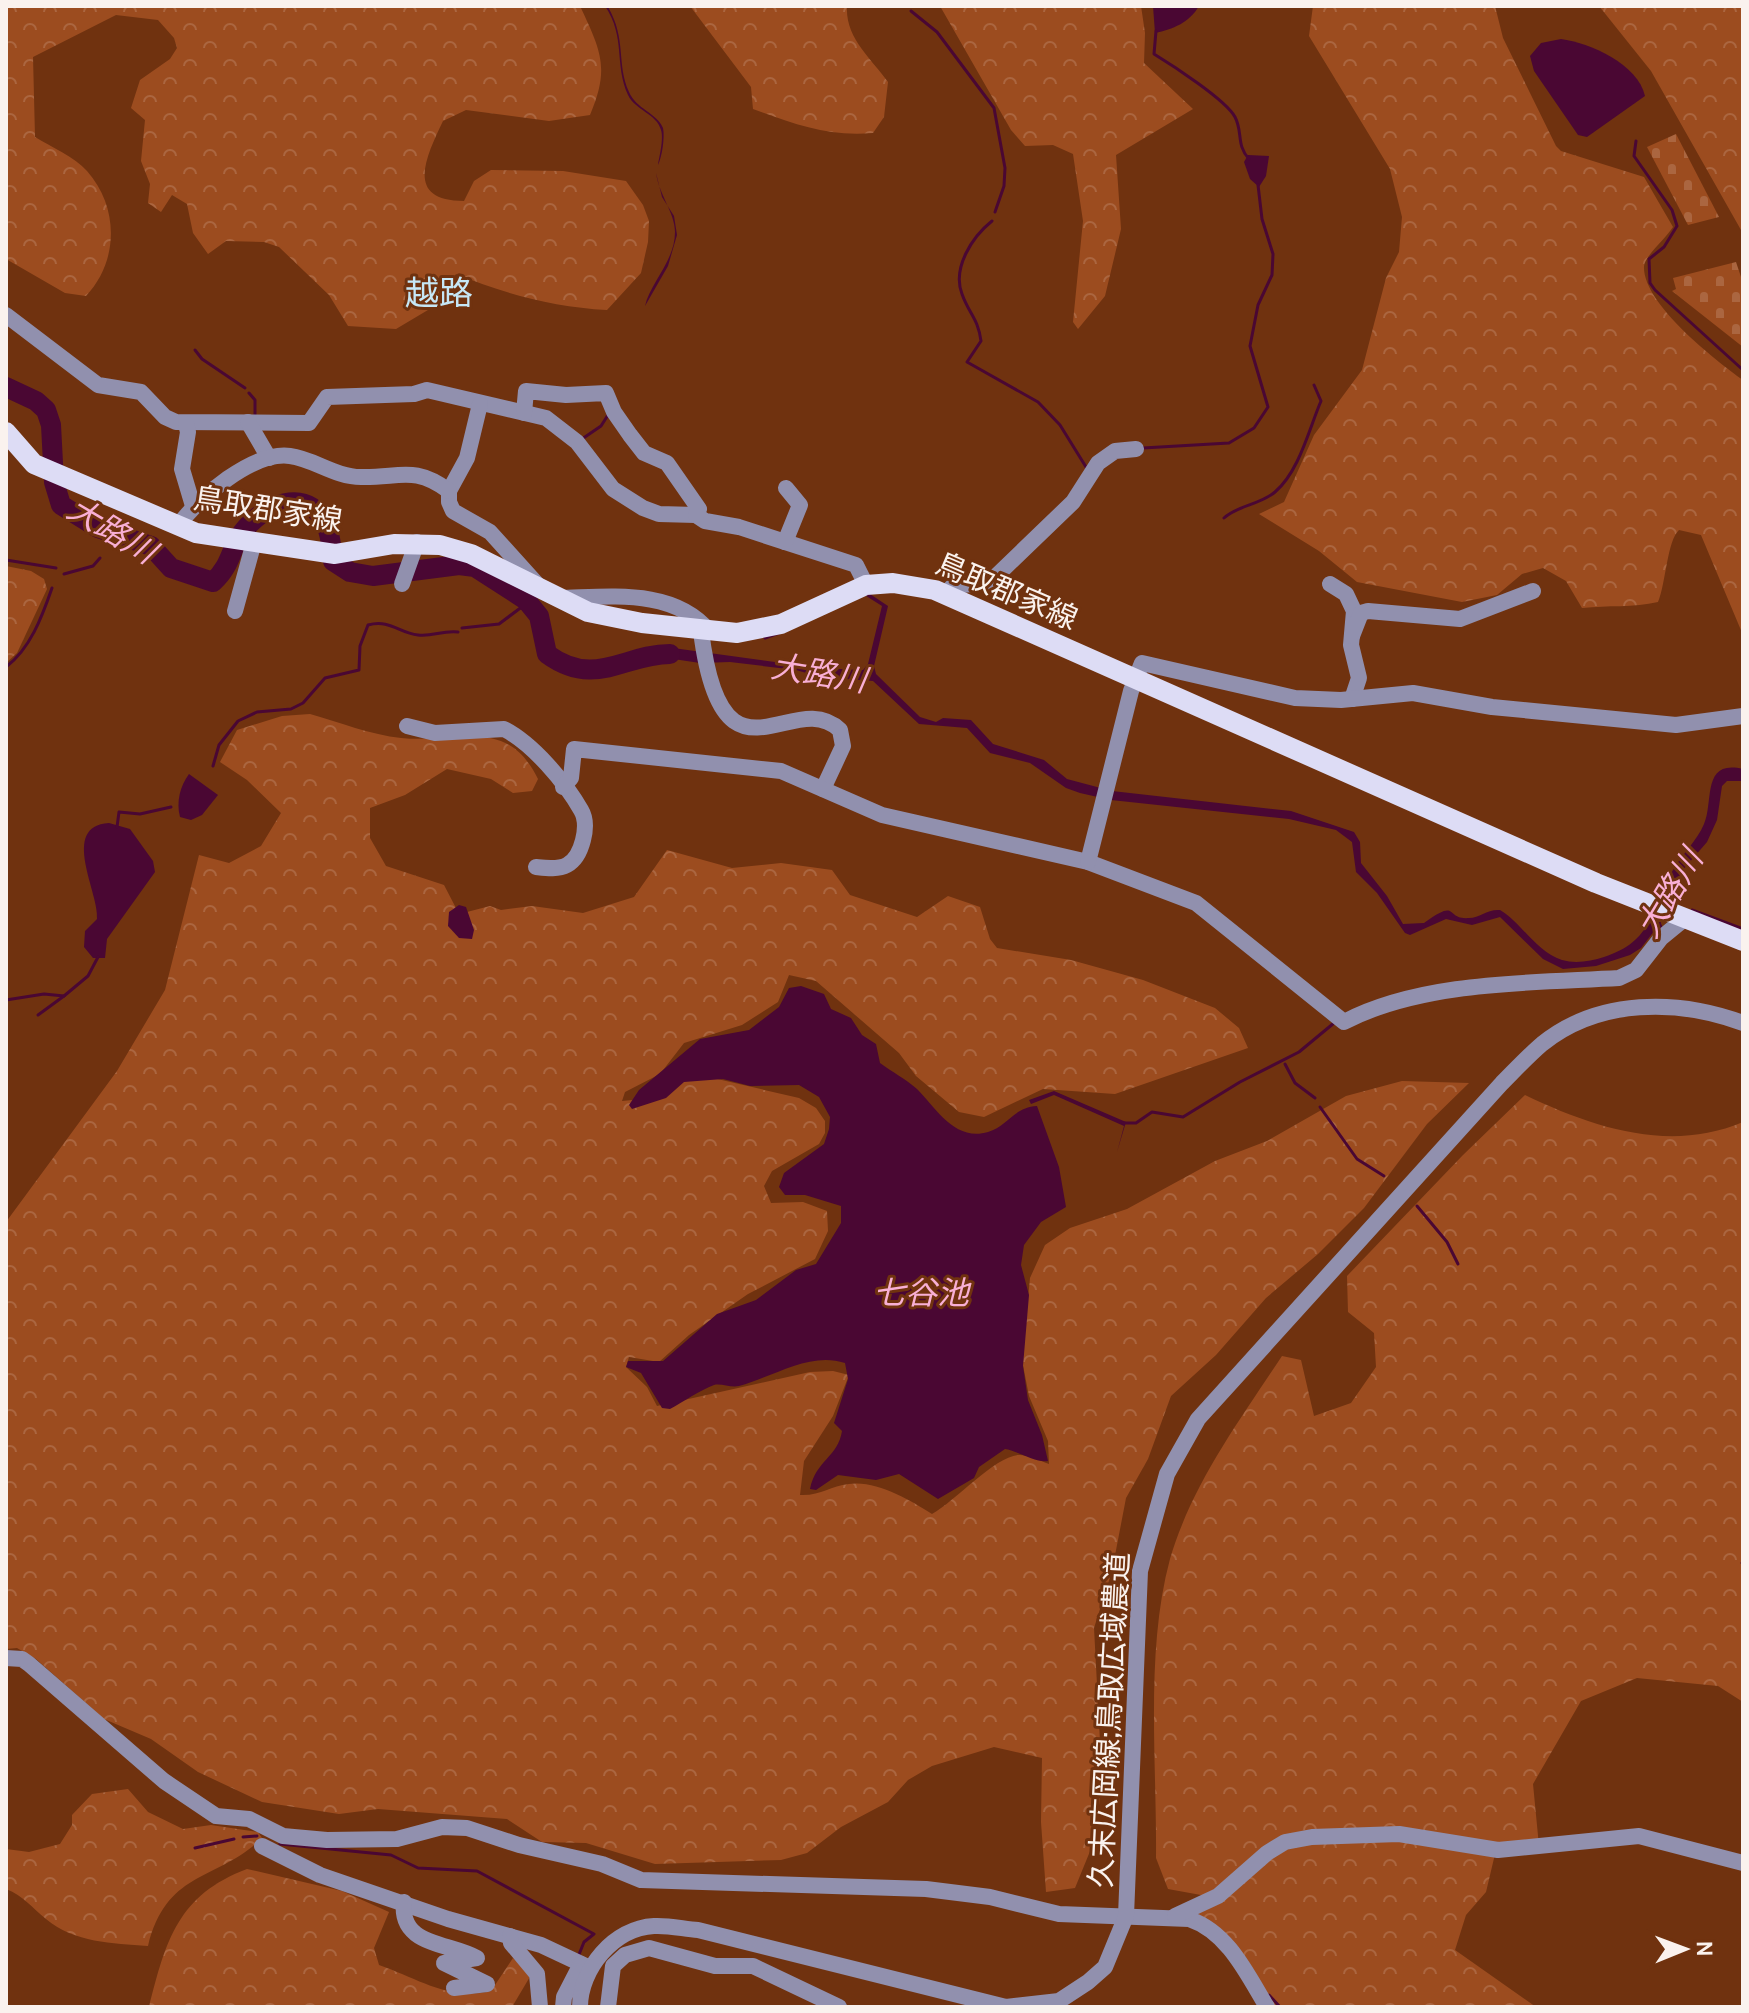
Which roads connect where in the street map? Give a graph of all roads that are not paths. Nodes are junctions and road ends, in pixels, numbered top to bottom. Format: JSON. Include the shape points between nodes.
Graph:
{"nodes":[{"id":1,"x":6,"y":315,"type":"edge"},
{"id":2,"x":480,"y":404,"type":"junction"},
{"id":3,"x":524,"y":413,"type":"junction"},
{"id":4,"x":248,"y":422,"type":"junction"},
{"id":5,"x":186,"y":424,"type":"junction"},
{"id":6,"x":6,"y":432,"type":"edge"},
{"id":7,"x":1136,"y":449,"type":"dead end"},
{"id":8,"x":269,"y":458,"type":"junction"},
{"id":9,"x":786,"y":488,"type":"dead end"},
{"id":10,"x":449,"y":491,"type":"junction"},
{"id":11,"x":193,"y":506,"type":"junction"},
{"id":12,"x":696,"y":515,"type":"junction"},
{"id":13,"x":178,"y":526,"type":"junction"},
{"id":14,"x":245,"y":541,"type":"junction"},
{"id":15,"x":417,"y":542,"type":"junction"},
{"id":16,"x":785,"y":542,"type":"junction"},
{"id":17,"x":402,"y":584,"type":"dead end"},
{"id":18,"x":1330,"y":584,"type":"dead end"},
{"id":19,"x":866,"y":585,"type":"junction"},
{"id":20,"x":1533,"y":591,"type":"dead end"},
{"id":21,"x":945,"y":594,"type":"junction"},
{"id":22,"x":552,"y":596,"type":"junction"},
{"id":23,"x":235,"y":611,"type":"dead end"},
{"id":24,"x":706,"y":632,"type":"junction"},
{"id":25,"x":1352,"y":636,"type":"junction"},
{"id":26,"x":1136,"y":679,"type":"junction"},
{"id":27,"x":1352,"y":699,"type":"junction"},
{"id":28,"x":1743,"y":716,"type":"edge"},
{"id":29,"x":407,"y":726,"type":"dead end"},
{"id":30,"x":563,"y":787,"type":"junction"},
{"id":31,"x":823,"y":789,"type":"junction"},
{"id":32,"x":1088,"y":862,"type":"junction"},
{"id":33,"x":536,"y":867,"type":"dead end"},
{"id":34,"x":1667,"y":913,"type":"junction"},
{"id":35,"x":1743,"y":941,"type":"edge"},
{"id":36,"x":1743,"y":1023,"type":"edge"},
{"id":37,"x":6,"y":1658,"type":"edge"},
{"id":38,"x":262,"y":1846,"type":"dead end"},
{"id":39,"x":1743,"y":1863,"type":"edge"},
{"id":40,"x":404,"y":1902,"type":"junction"},
{"id":41,"x":1126,"y":1916,"type":"junction"},
{"id":42,"x":1171,"y":1918,"type":"junction"},
{"id":43,"x":510,"y":1936,"type":"junction"},
{"id":44,"x":586,"y":1966,"type":"junction"},
{"id":45,"x":454,"y":1988,"type":"dead end"},
{"id":46,"x":540,"y":2007,"type":"edge"},
{"id":47,"x":563,"y":2007,"type":"edge"},
{"id":48,"x":580,"y":2007,"type":"edge"},
{"id":49,"x":608,"y":2007,"type":"edge"},
{"id":50,"x":839,"y":2007,"type":"edge"},
{"id":51,"x":1267,"y":2007,"type":"edge"}],
"edges":[{"from":1,"to":5,"type":"street","via":[[98,385],[141,392],[165,417]]},
{"from":2,"to":3,"type":"street"},
{"from":2,"to":4,"type":"street","via":[[427,390],[333,396],[309,423]]},
{"from":2,"to":10,"type":"street","via":[[467,458]]},
{"from":3,"to":12,"type":"street","via":[[546,418],[577,442],[627,500],[659,514]]},
{"from":3,"to":12,"type":"street","via":[[526,391],[606,393],[644,453],[667,463],[682,480],[699,509]]},
{"from":4,"to":5,"type":"street"},
{"from":4,"to":8,"type":"street"},
{"from":5,"to":11,"type":"street","via":[[182,469]]},
{"from":6,"to":13,"type":"main road","name":"鳥取郡家線","via":[[23,455],[52,472]]},
{"from":7,"to":21,"type":"street","via":[[1115,451],[1083,470],[1073,502],[990,582],[953,586]]},
{"from":8,"to":10,"type":"street","via":[[290,456],[362,478],[425,475]]},
{"from":8,"to":11,"type":"street","via":[[207,491]]},
{"from":9,"to":16,"type":"street","via":[[800,505]]},
{"from":10,"to":22,"type":"street","via":[[453,511],[490,532]]},
{"from":11,"to":13,"type":"street"},
{"from":12,"to":16,"type":"street"},
{"from":13,"to":14,"type":"main road","name":"鳥取郡家線"},
{"from":14,"to":15,"type":"main road","name":"鳥取郡家線","via":[[330,553]]},
{"from":14,"to":23,"type":"street"},
{"from":15,"to":17,"type":"street"},
{"from":15,"to":22,"type":"main road","name":"鳥取郡家線","via":[[471,554]]},
{"from":16,"to":19,"type":"street","via":[[856,565]]},
{"from":18,"to":25,"type":"street","via":[[1352,602]]},
{"from":19,"to":21,"type":"main road","name":"鳥取郡家線","via":[[911,584]]},
{"from":19,"to":24,"type":"main road","name":"鳥取郡家線","via":[[781,624],[737,633]]},
{"from":20,"to":25,"type":"street","via":[[1460,619],[1368,611],[1361,613]]},
{"from":21,"to":26,"type":"main road","name":"鳥取郡家線"},
{"from":22,"to":24,"type":"main road","name":"鳥取郡家線","via":[[588,612]]},
{"from":24,"to":31,"type":"street","via":[[706,668],[718,700],[734,721],[760,729],[819,719],[840,730],[843,746]]},
{"from":25,"to":27,"type":"street","via":[[1359,678]]},
{"from":26,"to":27,"type":"street","via":[[1142,663],[1291,698]]},
{"from":26,"to":32,"type":"street"},
{"from":26,"to":34,"type":"main road","name":"鳥取郡家線"},
{"from":27,"to":28,"type":"street","via":[[1413,693],[1492,707],[1676,725]]},
{"from":29,"to":30,"type":"street","via":[[435,733],[504,729]]},
{"from":30,"to":31,"type":"street","via":[[571,778],[572,751],[579,749],[781,771]]},
{"from":30,"to":33,"type":"street","via":[[583,812],[580,849],[563,868]]},
{"from":31,"to":32,"type":"street","via":[[914,824],[989,836]]},
{"from":32,"to":34,"type":"street","via":[[1196,903],[1344,1022],[1388,1001],[1428,994],[1619,978],[1636,970],[1661,938]]},
{"from":34,"to":35,"type":"main road","name":"鳥取郡家線"},
{"from":36,"to":41,"type":"street","name":"久末広岡線;鳥取広域農道","via":[[1705,1009],[1649,1005],[1595,1015],[1544,1043],[1198,1419],[1167,1474],[1140,1571]]},
{"from":37,"to":41,"type":"street","via":[[29,1664],[164,1781],[209,1813],[249,1819],[283,1836],[397,1839],[458,1826],[602,1864],[641,1880],[926,1889],[1059,1914]]},
{"from":38,"to":40,"type":"street","via":[[320,1875]]},
{"from":39,"to":42,"type":"street","via":[[1639,1836],[1498,1850],[1399,1834],[1312,1837],[1276,1847],[1218,1896]]},
{"from":40,"to":43,"type":"street"},
{"from":40,"to":45,"type":"street","via":[[404,1920],[413,1933],[477,1958],[444,1963],[487,1984]]},
{"from":41,"to":42,"type":"street"},
{"from":41,"to":44,"type":"street","name":"久末広岡線;鳥取広域農道","via":[[1105,1967],[1059,2001],[1039,2005],[1006,2007],[698,1930],[654,1925],[631,1931]]},
{"from":42,"to":51,"type":"street","via":[[1196,1921],[1228,1945]]},
{"from":43,"to":44,"type":"street"},
{"from":43,"to":46,"type":"street","via":[[537,1974]]},
{"from":44,"to":47,"type":"street","via":[[564,1997]]},
{"from":44,"to":48,"type":"street"},
{"from":49,"to":50,"type":"street","via":[[613,1966],[625,1955],[649,1948],[715,1966],[753,1966]]}]}
